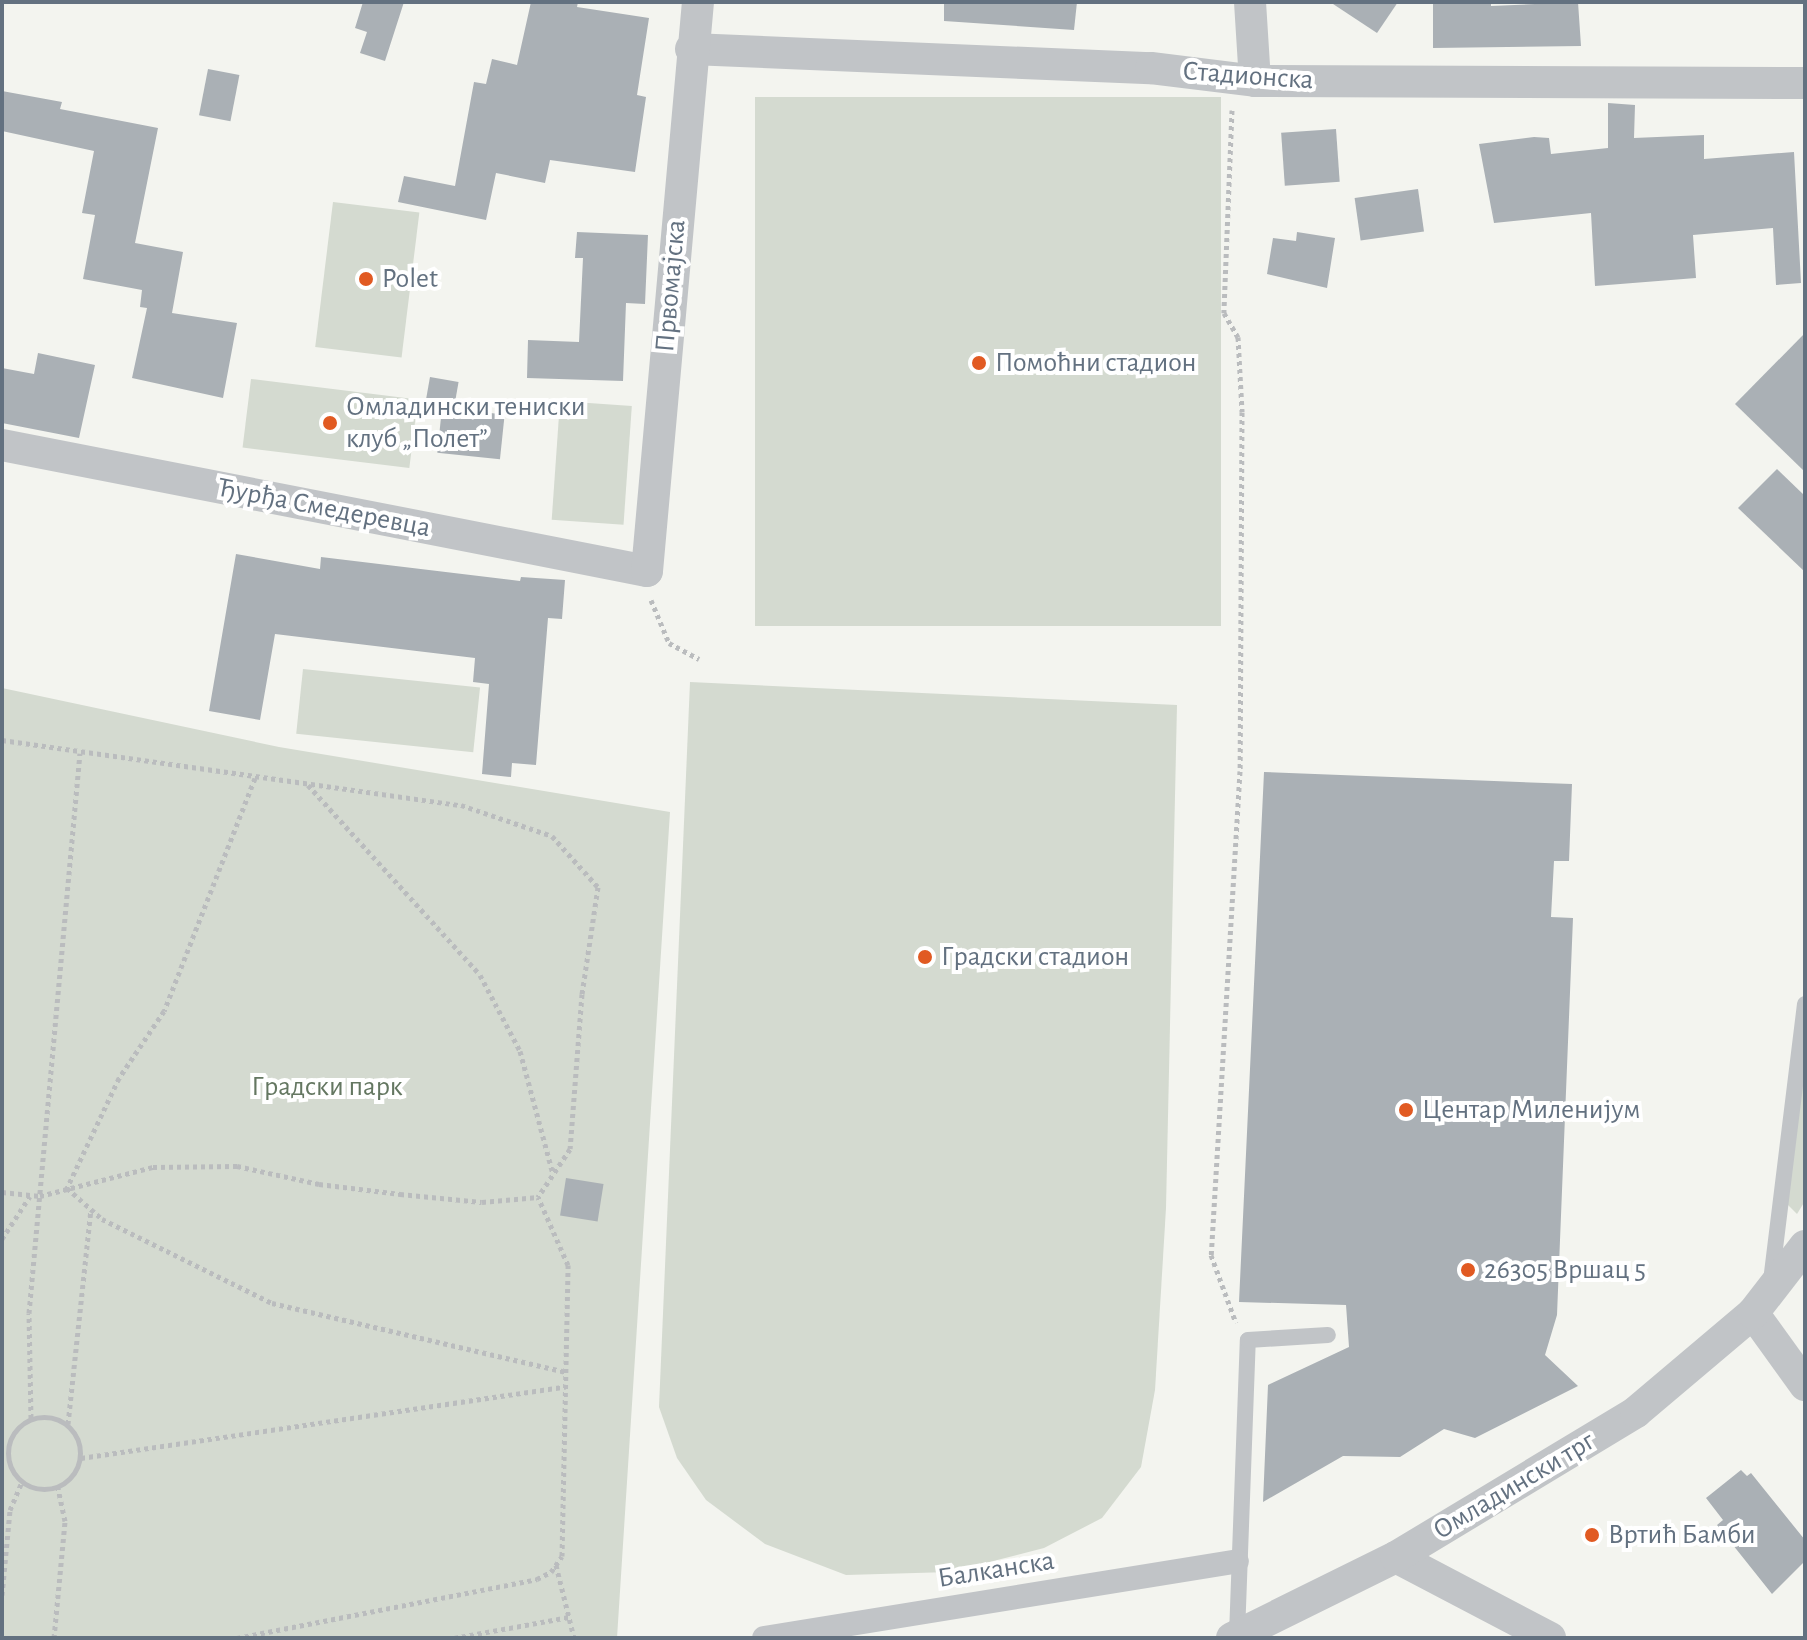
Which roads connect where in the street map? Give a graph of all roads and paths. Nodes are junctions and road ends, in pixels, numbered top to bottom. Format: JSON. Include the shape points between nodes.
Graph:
{"nodes":[{"id":1,"x":698,"y":2,"type":"edge"},
{"id":2,"x":1250,"y":2,"type":"edge"},
{"id":3,"x":691,"y":49,"type":"junction"},
{"id":4,"x":1244,"y":80,"type":"junction"},
{"id":5,"x":1805,"y":83,"type":"edge"},
{"id":6,"x":2,"y":445,"type":"edge"},
{"id":7,"x":647,"y":571,"type":"junction"},
{"id":8,"x":699,"y":659,"type":"dead end"},
{"id":9,"x":2,"y":740,"type":"edge"},
{"id":10,"x":80,"y":753,"type":"junction"},
{"id":11,"x":255,"y":778,"type":"junction"},
{"id":12,"x":308,"y":785,"type":"junction"},
{"id":13,"x":1805,"y":1004,"type":"edge"},
{"id":14,"x":553,"y":1175,"type":"junction"},
{"id":15,"x":67,"y":1188,"type":"junction"},
{"id":16,"x":2,"y":1192,"type":"edge"},
{"id":17,"x":31,"y":1196,"type":"junction"},
{"id":18,"x":40,"y":1196,"type":"junction"},
{"id":19,"x":538,"y":1197,"type":"junction"},
{"id":20,"x":91,"y":1209,"type":"junction"},
{"id":21,"x":2,"y":1239,"type":"edge"},
{"id":22,"x":1805,"y":1246,"type":"edge"},
{"id":23,"x":1761,"y":1304,"type":"junction"},
{"id":24,"x":1328,"y":1335,"type":"dead end"},
{"id":25,"x":1248,"y":1340,"type":"junction"},
{"id":26,"x":566,"y":1372,"type":"junction"},
{"id":27,"x":1805,"y":1385,"type":"edge"},
{"id":28,"x":566,"y":1386,"type":"junction"},
{"id":29,"x":31,"y":1418,"type":"junction"},
{"id":30,"x":68,"y":1424,"type":"junction"},
{"id":31,"x":81,"y":1458,"type":"junction"},
{"id":32,"x":6,"y":1464,"type":"edge"},
{"id":33,"x":22,"y":1482,"type":"junction"},
{"id":34,"x":58,"y":1487,"type":"junction"},
{"id":35,"x":1396,"y":1557,"type":"junction"},
{"id":36,"x":1237,"y":1561,"type":"junction"},
{"id":37,"x":556,"y":1564,"type":"junction"},
{"id":38,"x":2,"y":1595,"type":"edge"},
{"id":39,"x":569,"y":1617,"type":"junction"},
{"id":40,"x":1235,"y":1637,"type":"edge"},
{"id":41,"x":54,"y":1638,"type":"edge"},
{"id":42,"x":237,"y":1638,"type":"edge"},
{"id":43,"x":454,"y":1638,"type":"edge"},
{"id":44,"x":574,"y":1638,"type":"edge"},
{"id":45,"x":764,"y":1638,"type":"edge"},
{"id":46,"x":1550,"y":1638,"type":"edge"}],
"edges":[{"from":1,"to":3,"type":"street","name":"Првомајска"},
{"from":2,"to":4,"type":"street"},
{"from":3,"to":4,"type":"street","name":"Стадионска","via":[[1151,68]]},
{"from":3,"to":7,"type":"street","name":"Првомајска"},
{"from":4,"to":5,"type":"street","name":"Стадионска"},
{"from":4,"to":25,"type":"path","via":[[1224,313],[1238,337],[1242,412],[1240,771],[1211,1255],[1231,1314]]},
{"from":6,"to":7,"type":"street","name":"Ђурђа Смедеревца"},
{"from":7,"to":8,"type":"path","via":[[652,610],[669,643]]},
{"from":9,"to":10,"type":"path"},
{"from":10,"to":11,"type":"path"},
{"from":10,"to":18,"type":"path"},
{"from":11,"to":12,"type":"path"},
{"from":11,"to":15,"type":"path","via":[[164,1011],[119,1078]]},
{"from":12,"to":14,"type":"path","via":[[480,975],[520,1051]]},
{"from":12,"to":14,"type":"path","via":[[461,805],[532,825],[552,836],[598,887],[582,994],[570,1149]]},
{"from":13,"to":23,"type":"lane"},
{"from":14,"to":19,"type":"path"},
{"from":15,"to":18,"type":"path"},
{"from":15,"to":19,"type":"path","via":[[153,1167],[237,1166],[319,1184],[414,1195],[482,1202]]},
{"from":15,"to":20,"type":"path"},
{"from":16,"to":17,"type":"path"},
{"from":17,"to":18,"type":"path"},
{"from":17,"to":21,"type":"path"},
{"from":18,"to":29,"type":"path","via":[[29,1313]]},
{"from":19,"to":26,"type":"path","via":[[568,1265]]},
{"from":20,"to":26,"type":"path","via":[[272,1303]]},
{"from":20,"to":30,"type":"path"},
{"from":22,"to":23,"type":"street","name":"Омладински трг"},
{"from":23,"to":27,"type":"street"},
{"from":23,"to":35,"type":"street","name":"Омладински трг","via":[[1636,1412]]},
{"from":24,"to":25,"type":"lane"},
{"from":25,"to":36,"type":"lane"},
{"from":26,"to":28,"type":"path"},
{"from":28,"to":31,"type":"path"},
{"from":28,"to":37,"type":"path","via":[[562,1556]]},
{"from":29,"to":30,"type":"path","via":[[44,1416]]},
{"from":29,"to":32,"type":"path","via":[[14,1432]]},
{"from":30,"to":31,"type":"path"},
{"from":31,"to":34,"type":"path","via":[[69,1480]]},
{"from":32,"to":33,"type":"path"},
{"from":33,"to":34,"type":"path","via":[[46,1490]]},
{"from":33,"to":38,"type":"path","via":[[10,1510]]},
{"from":34,"to":41,"type":"path","via":[[65,1521]]},
{"from":35,"to":40,"type":"street","name":"Омладински трг"},
{"from":35,"to":46,"type":"street"},
{"from":36,"to":40,"type":"lane"},
{"from":36,"to":45,"type":"street","name":"Балканска"},
{"from":37,"to":39,"type":"path"},
{"from":37,"to":42,"type":"path","via":[[537,1579]]},
{"from":39,"to":43,"type":"path"},
{"from":39,"to":44,"type":"path"}]}
